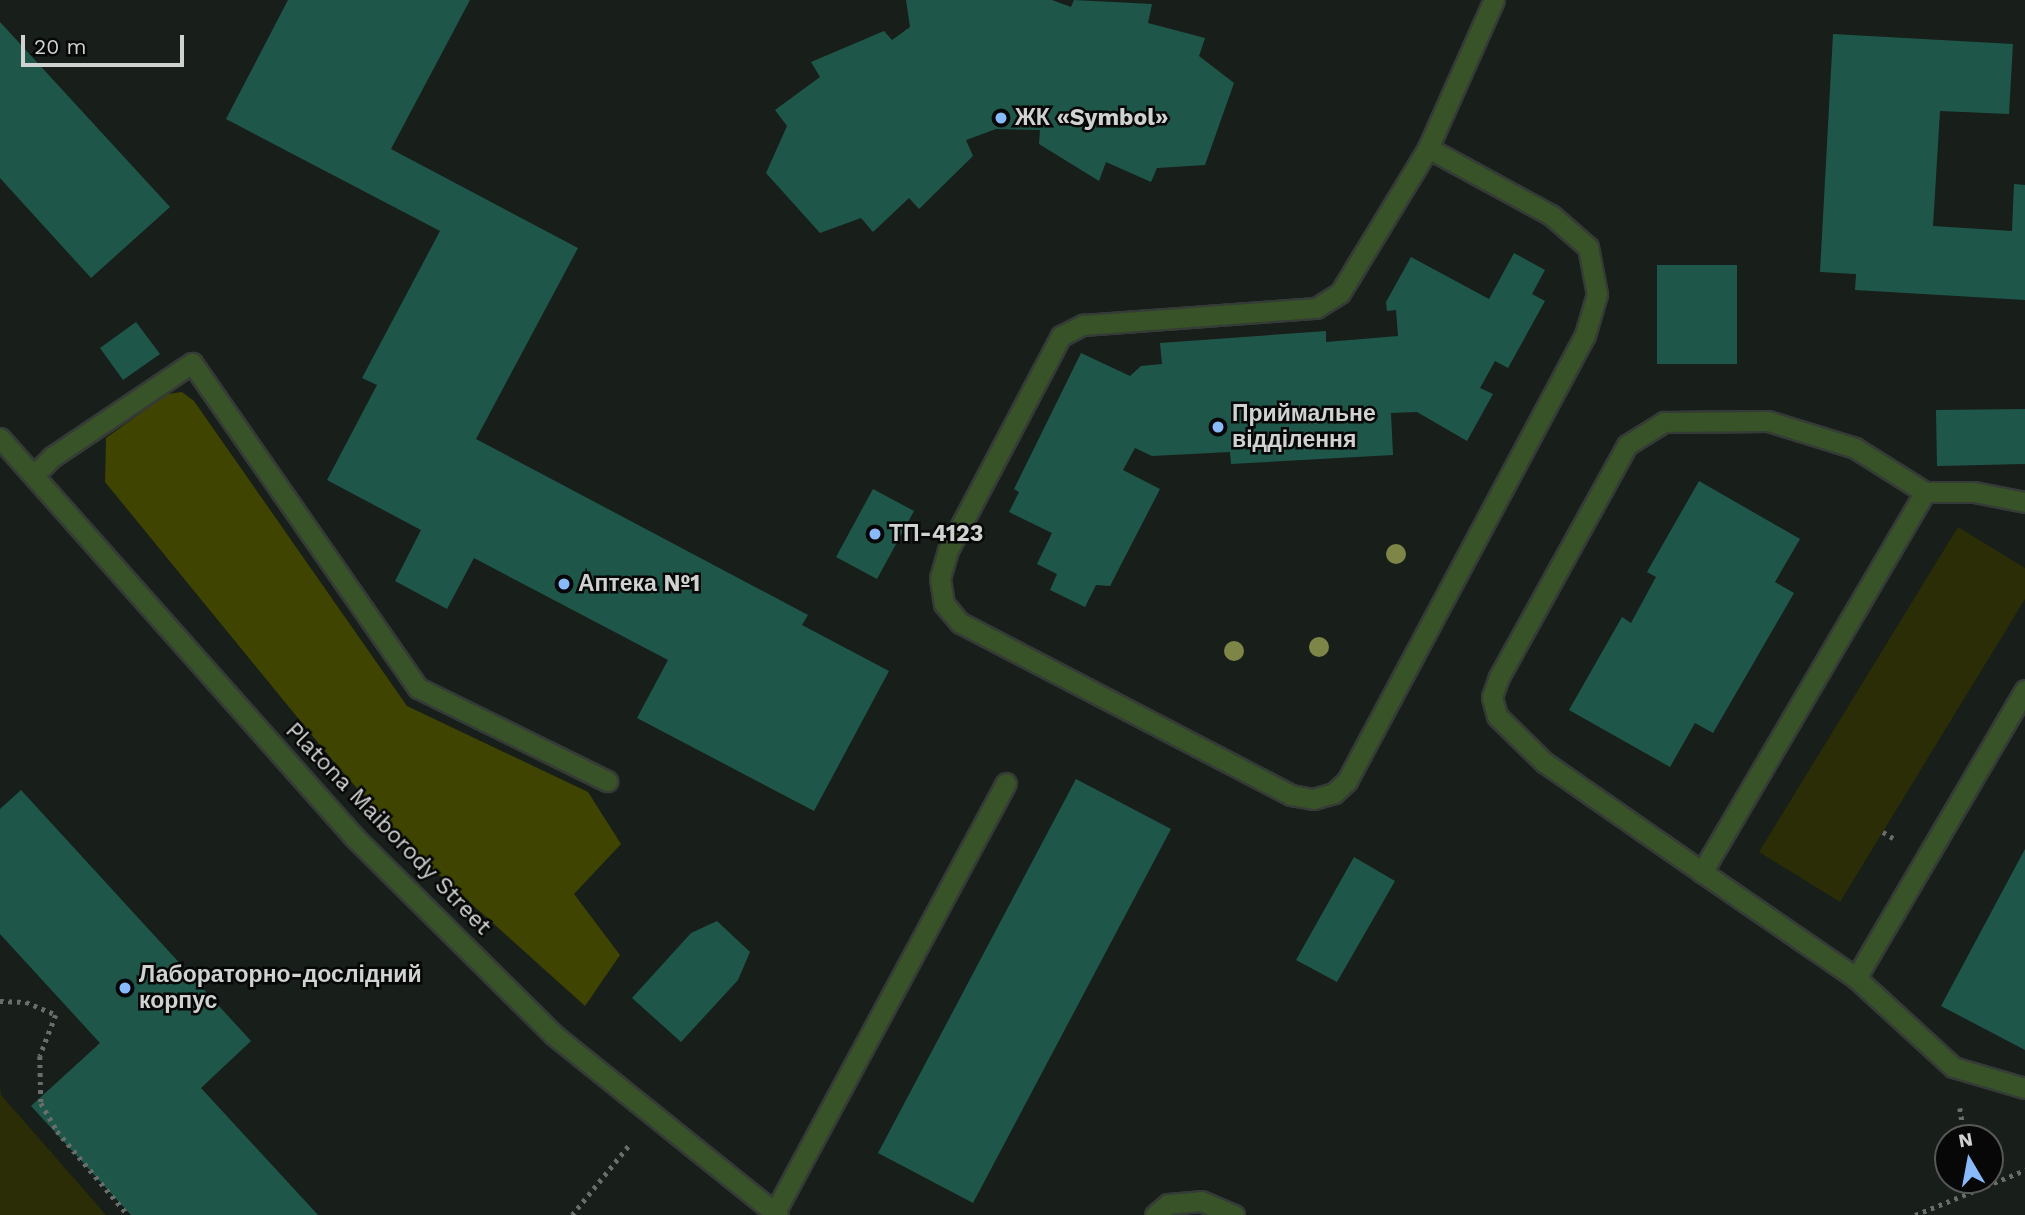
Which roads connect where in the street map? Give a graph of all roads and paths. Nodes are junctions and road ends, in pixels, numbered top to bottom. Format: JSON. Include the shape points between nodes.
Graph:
{"nodes":[{"id":1,"x":1494,"y":0,"type":"edge"},
{"id":2,"x":1428,"y":148,"type":"junction"},
{"id":3,"x":0,"y":438,"type":"edge"},
{"id":4,"x":35,"y":474,"type":"junction"},
{"id":5,"x":1925,"y":492,"type":"junction"},
{"id":6,"x":2025,"y":502,"type":"edge"},
{"id":7,"x":2025,"y":690,"type":"edge"},
{"id":8,"x":607,"y":780,"type":"dead end"},
{"id":9,"x":1006,"y":783,"type":"dead end"},
{"id":10,"x":1702,"y":872,"type":"junction"},
{"id":11,"x":1856,"y":978,"type":"junction"},
{"id":12,"x":0,"y":1001,"type":"edge"},
{"id":13,"x":2025,"y":1088,"type":"edge"},
{"id":14,"x":634,"y":1140,"type":"dead end"},
{"id":15,"x":2025,"y":1170,"type":"edge"},
{"id":16,"x":2004,"y":1178,"type":"edge"},
{"id":17,"x":1962,"y":1194,"type":"edge"},
{"id":18,"x":777,"y":1214,"type":"edge"},
{"id":19,"x":128,"y":1215,"type":"edge"},
{"id":20,"x":572,"y":1215,"type":"edge"},
{"id":21,"x":1155,"y":1215,"type":"edge"},
{"id":22,"x":1234,"y":1215,"type":"edge"},
{"id":23,"x":1915,"y":1215,"type":"edge"}],
"edges":[{"from":1,"to":2,"type":"street"},
{"from":2,"to":2,"type":"street","via":[[1340,293],[1316,307],[1083,324],[1061,336],[948,550],[940,578],[944,604],[960,623],[1291,795],[1313,799],[1334,793],[1347,781],[1585,335],[1597,294],[1588,247],[1570,231],[1551,215]]},
{"from":3,"to":4,"type":"street","name":"Platona Maiborody Street"},
{"from":4,"to":8,"type":"street","via":[[52,457],[192,363],[418,688]]},
{"from":4,"to":18,"type":"street","name":"Platona Maiborody Street","via":[[355,838],[554,1035]]},
{"from":5,"to":6,"type":"street","via":[[1974,492]]},
{"from":5,"to":10,"type":"street"},
{"from":5,"to":10,"type":"street","via":[[1855,448],[1768,421],[1664,422],[1627,445],[1492,697],[1497,716],[1545,763]]},
{"from":7,"to":11,"type":"street"},
{"from":9,"to":18,"type":"street"},
{"from":10,"to":11,"type":"street"},
{"from":11,"to":13,"type":"street","via":[[1953,1067]]},
{"from":12,"to":19,"type":"path","via":[[26,1002],[56,1015],[40,1056],[41,1103],[57,1131]]},
{"from":14,"to":20,"type":"path"},
{"from":15,"to":16,"type":"path"},
{"from":17,"to":23,"type":"path"},
{"from":21,"to":22,"type":"street","via":[[1168,1204],[1201,1201]]}]}
